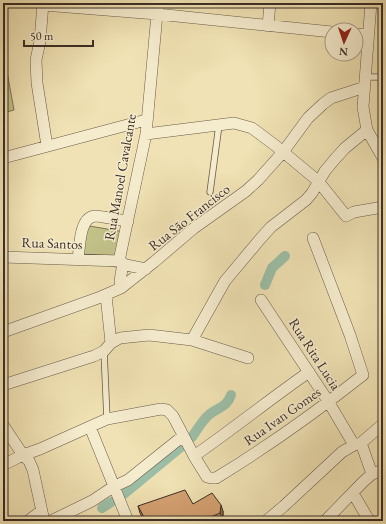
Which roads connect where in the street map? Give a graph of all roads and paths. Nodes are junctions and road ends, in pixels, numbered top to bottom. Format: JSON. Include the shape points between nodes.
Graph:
{"nodes":[{"id":1,"x":270,"y":3,"type":"edge"},
{"id":2,"x":371,"y":3,"type":"edge"},
{"id":3,"x":43,"y":4,"type":"edge"},
{"id":4,"x":157,"y":8,"type":"edge"},
{"id":5,"x":268,"y":26,"type":"junction"},
{"id":6,"x":324,"y":31,"type":"edge"},
{"id":7,"x":364,"y":35,"type":"edge"},
{"id":8,"x":368,"y":35,"type":"junction"},
{"id":9,"x":383,"y":77,"type":"edge"},
{"id":10,"x":365,"y":82,"type":"junction"},
{"id":11,"x":146,"y":120,"type":"junction"},
{"id":12,"x":220,"y":125,"type":"junction"},
{"id":13,"x":367,"y":130,"type":"junction"},
{"id":14,"x":146,"y":134,"type":"junction"},
{"id":15,"x":47,"y":146,"type":"junction"},
{"id":16,"x":283,"y":152,"type":"junction"},
{"id":17,"x":3,"y":158,"type":"edge"},
{"id":18,"x":383,"y":158,"type":"edge"},
{"id":19,"x":318,"y":181,"type":"junction"},
{"id":20,"x":210,"y":192,"type":"dead end"},
{"id":21,"x":383,"y":207,"type":"edge"},
{"id":22,"x":128,"y":221,"type":"junction"},
{"id":23,"x":312,"y":238,"type":"dead end"},
{"id":24,"x":3,"y":256,"type":"edge"},
{"id":25,"x":78,"y":259,"type":"junction"},
{"id":26,"x":121,"y":262,"type":"junction"},
{"id":27,"x":146,"y":269,"type":"junction"},
{"id":28,"x":120,"y":288,"type":"junction"},
{"id":29,"x":106,"y":294,"type":"junction"},
{"id":30,"x":261,"y":300,"type":"dead end"},
{"id":31,"x":3,"y":332,"type":"edge"},
{"id":32,"x":192,"y":340,"type":"junction"},
{"id":33,"x":107,"y":347,"type":"junction"},
{"id":34,"x":248,"y":358,"type":"dead end"},
{"id":35,"x":310,"y":372,"type":"junction"},
{"id":36,"x":3,"y":384,"type":"edge"},
{"id":37,"x":328,"y":401,"type":"junction"},
{"id":38,"x":107,"y":420,"type":"junction"},
{"id":39,"x":383,"y":424,"type":"edge"},
{"id":40,"x":3,"y":425,"type":"edge"},
{"id":41,"x":90,"y":427,"type":"junction"},
{"id":42,"x":183,"y":436,"type":"junction"},
{"id":43,"x":358,"y":444,"type":"junction"},
{"id":44,"x":23,"y":455,"type":"junction"},
{"id":45,"x":194,"y":456,"type":"junction"},
{"id":46,"x":3,"y":465,"type":"edge"},
{"id":47,"x":383,"y":470,"type":"edge"},
{"id":48,"x":372,"y":474,"type":"junction"},
{"id":49,"x":113,"y":487,"type":"junction"},
{"id":50,"x":353,"y":493,"type":"junction"},
{"id":51,"x":43,"y":516,"type":"edge"},
{"id":52,"x":28,"y":521,"type":"edge"},
{"id":53,"x":51,"y":521,"type":"edge"},
{"id":54,"x":128,"y":521,"type":"edge"},
{"id":55,"x":266,"y":521,"type":"edge"},
{"id":56,"x":325,"y":521,"type":"edge"},
{"id":57,"x":371,"y":521,"type":"edge"}],
"edges":[{"from":1,"to":5,"type":"street"},
{"from":2,"to":8,"type":"street"},
{"from":3,"to":4,"type":"street"},
{"from":3,"to":15,"type":"street","via":[[36,82]]},
{"from":4,"to":5,"type":"street"},
{"from":4,"to":11,"type":"street","name":"Rua Manoel Cavalcante"},
{"from":5,"to":6,"type":"street"},
{"from":7,"to":8,"type":"street"},
{"from":8,"to":10,"type":"street"},
{"from":9,"to":10,"type":"lane"},
{"from":10,"to":13,"type":"street","via":[[363,107]]},
{"from":10,"to":16,"type":"street","name":"Rua São Francisco","via":[[327,101],[308,118]]},
{"from":11,"to":14,"type":"street","name":"Rua Manoel Cavalcante"},
{"from":11,"to":15,"type":"street"},
{"from":12,"to":14,"type":"street"},
{"from":12,"to":16,"type":"street","via":[[234,123],[252,128]]},
{"from":12,"to":20,"type":"lane"},
{"from":13,"to":18,"type":"street"},
{"from":13,"to":19,"type":"street","via":[[345,148]]},
{"from":14,"to":22,"type":"street","name":"Rua Manoel Cavalcante"},
{"from":15,"to":17,"type":"street"},
{"from":16,"to":19,"type":"street"},
{"from":16,"to":27,"type":"street","name":"Rua São Francisco","via":[[246,191],[194,228]]},
{"from":19,"to":21,"type":"street","via":[[346,216]]},
{"from":19,"to":32,"type":"street","via":[[306,200],[260,238],[226,281]]},
{"from":22,"to":25,"type":"street","via":[[96,216],[88,219],[81,234]]},
{"from":22,"to":26,"type":"street","name":"Rua Manoel Cavalcante"},
{"from":23,"to":37,"type":"street","name":"Rua Ivan Gomes","via":[[363,375]]},
{"from":24,"to":25,"type":"street","name":"Rua Santos"},
{"from":25,"to":26,"type":"street","name":"Rua Santos"},
{"from":26,"to":27,"type":"street","name":"Rua Santos"},
{"from":26,"to":28,"type":"street","name":"Rua Manoel Cavalcante"},
{"from":27,"to":28,"type":"street","name":"Rua São Francisco"},
{"from":28,"to":29,"type":"street","name":"Rua São Francisco"},
{"from":29,"to":31,"type":"street","name":"Rua São Francisco"},
{"from":29,"to":33,"type":"street"},
{"from":30,"to":35,"type":"street","name":"Rua Rita Lucia"},
{"from":32,"to":33,"type":"street","via":[[137,336],[120,338]]},
{"from":32,"to":34,"type":"street"},
{"from":33,"to":36,"type":"street","via":[[94,356]]},
{"from":33,"to":38,"type":"lane"},
{"from":35,"to":37,"type":"street","name":"Rua Rita Lucia"},
{"from":35,"to":45,"type":"street"},
{"from":37,"to":43,"type":"street","name":"Rua Rita Lucia"},
{"from":37,"to":45,"type":"street","name":"Rua Ivan Gomes","via":[[252,456],[216,478],[207,476]]},
{"from":38,"to":41,"type":"street"},
{"from":38,"to":42,"type":"street","via":[[167,410],[172,414]]},
{"from":39,"to":43,"type":"street"},
{"from":40,"to":44,"type":"street"},
{"from":41,"to":44,"type":"street"},
{"from":41,"to":49,"type":"street"},
{"from":42,"to":45,"type":"street"},
{"from":42,"to":49,"type":"street","via":[[128,480]]},
{"from":43,"to":48,"type":"street","name":"Rua Rita Lucia"},
{"from":43,"to":55,"type":"street","via":[[342,452]]},
{"from":44,"to":46,"type":"street"},
{"from":44,"to":51,"type":"street","via":[[33,470]]},
{"from":47,"to":48,"type":"street"},
{"from":48,"to":50,"type":"street"},
{"from":49,"to":53,"type":"street","via":[[92,501]]},
{"from":49,"to":54,"type":"street"},
{"from":50,"to":56,"type":"street"},
{"from":50,"to":57,"type":"street"},
{"from":51,"to":52,"type":"street"}]}
